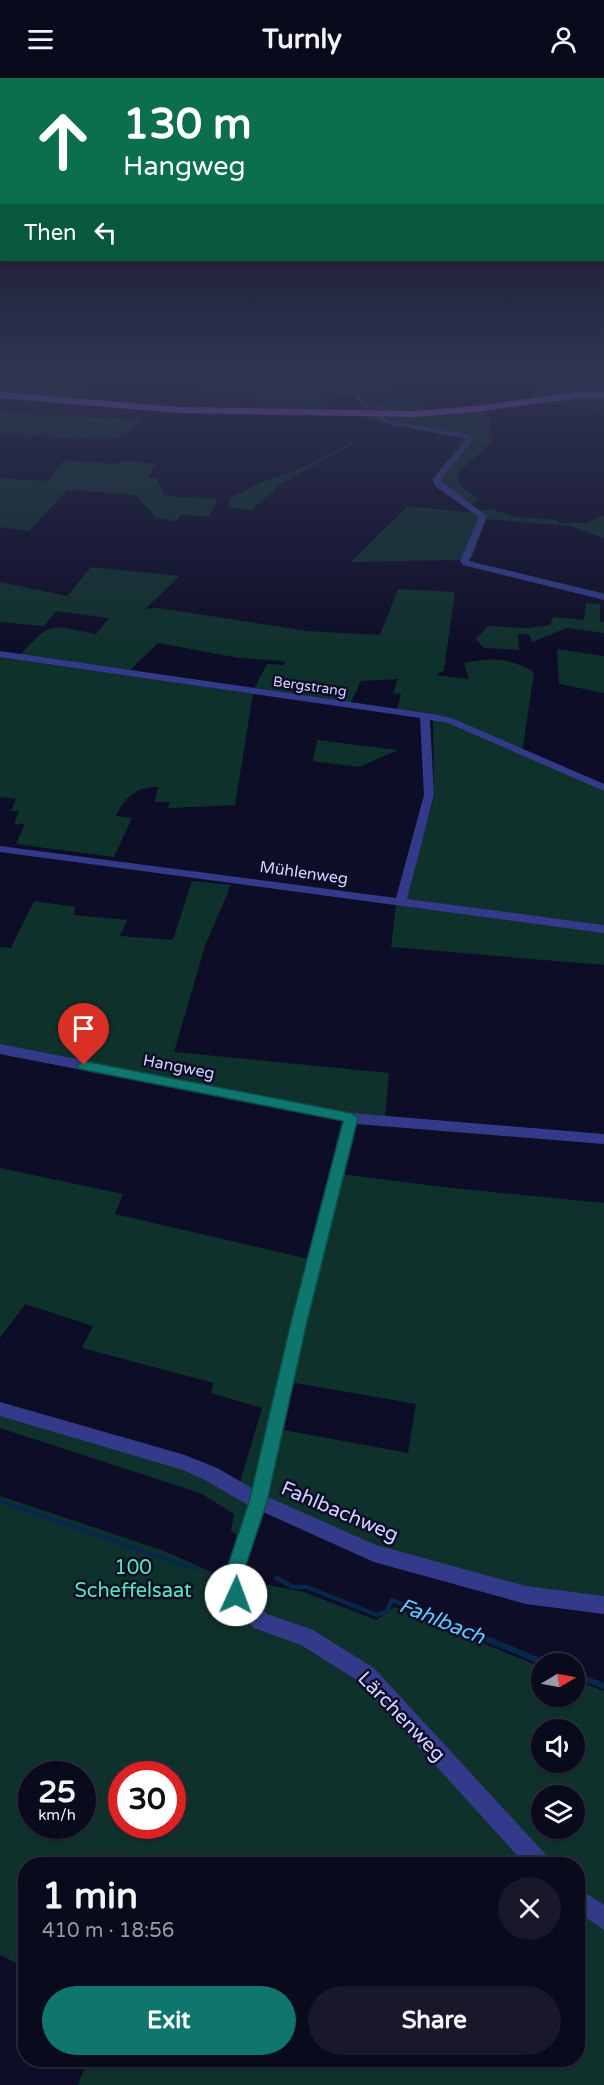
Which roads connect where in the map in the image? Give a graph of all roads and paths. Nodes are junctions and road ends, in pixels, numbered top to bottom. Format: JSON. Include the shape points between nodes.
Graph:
{"nodes":[{"id":1,"x":447,"y":467,"type":"edge"},
{"id":2,"x":604,"y":597,"type":"edge"},
{"id":3,"x":0,"y":654,"type":"edge"},
{"id":4,"x":425,"y":716,"type":"junction"},
{"id":5,"x":604,"y":788,"type":"edge"},
{"id":6,"x":0,"y":849,"type":"edge"},
{"id":7,"x":401,"y":902,"type":"junction"},
{"id":8,"x":604,"y":929,"type":"edge"},
{"id":9,"x":0,"y":1049,"type":"edge"},
{"id":10,"x":351,"y":1118,"type":"junction"},
{"id":11,"x":604,"y":1139,"type":"edge"},
{"id":12,"x":0,"y":1408,"type":"edge"},
{"id":13,"x":258,"y":1502,"type":"junction"},
{"id":14,"x":604,"y":1605,"type":"edge"},
{"id":15,"x":533,"y":1857,"type":"edge"},
{"id":16,"x":585,"y":1904,"type":"edge"},
{"id":17,"x":604,"y":1919,"type":"edge"}],
"edges":[{"from":1,"to":2,"type":"street","via":[[436,480],[439,485],[483,516],[466,563]]},
{"from":3,"to":4,"type":"street","name":"Bergstrang"},
{"from":4,"to":5,"type":"street","name":"Bergstrang","via":[[451,721]]},
{"from":4,"to":7,"type":"street","via":[[429,795]]},
{"from":6,"to":7,"type":"street","name":"Mühlenweg"},
{"from":7,"to":8,"type":"street","name":"Mühlenweg"},
{"from":9,"to":10,"type":"street","name":"Hangweg"},
{"from":10,"to":11,"type":"street","name":"Hangweg"},
{"from":10,"to":13,"type":"street","name":"Lärchenweg"},
{"from":12,"to":13,"type":"street","name":"Fahlbachweg","via":[[185,1462]]},
{"from":13,"to":14,"type":"street","name":"Fahlbachweg","via":[[374,1553],[526,1595]]},
{"from":13,"to":15,"type":"street","name":"Lärchenweg","via":[[235,1571],[236,1595],[261,1622],[306,1637],[367,1675]]},
{"from":16,"to":17,"type":"street"}]}
